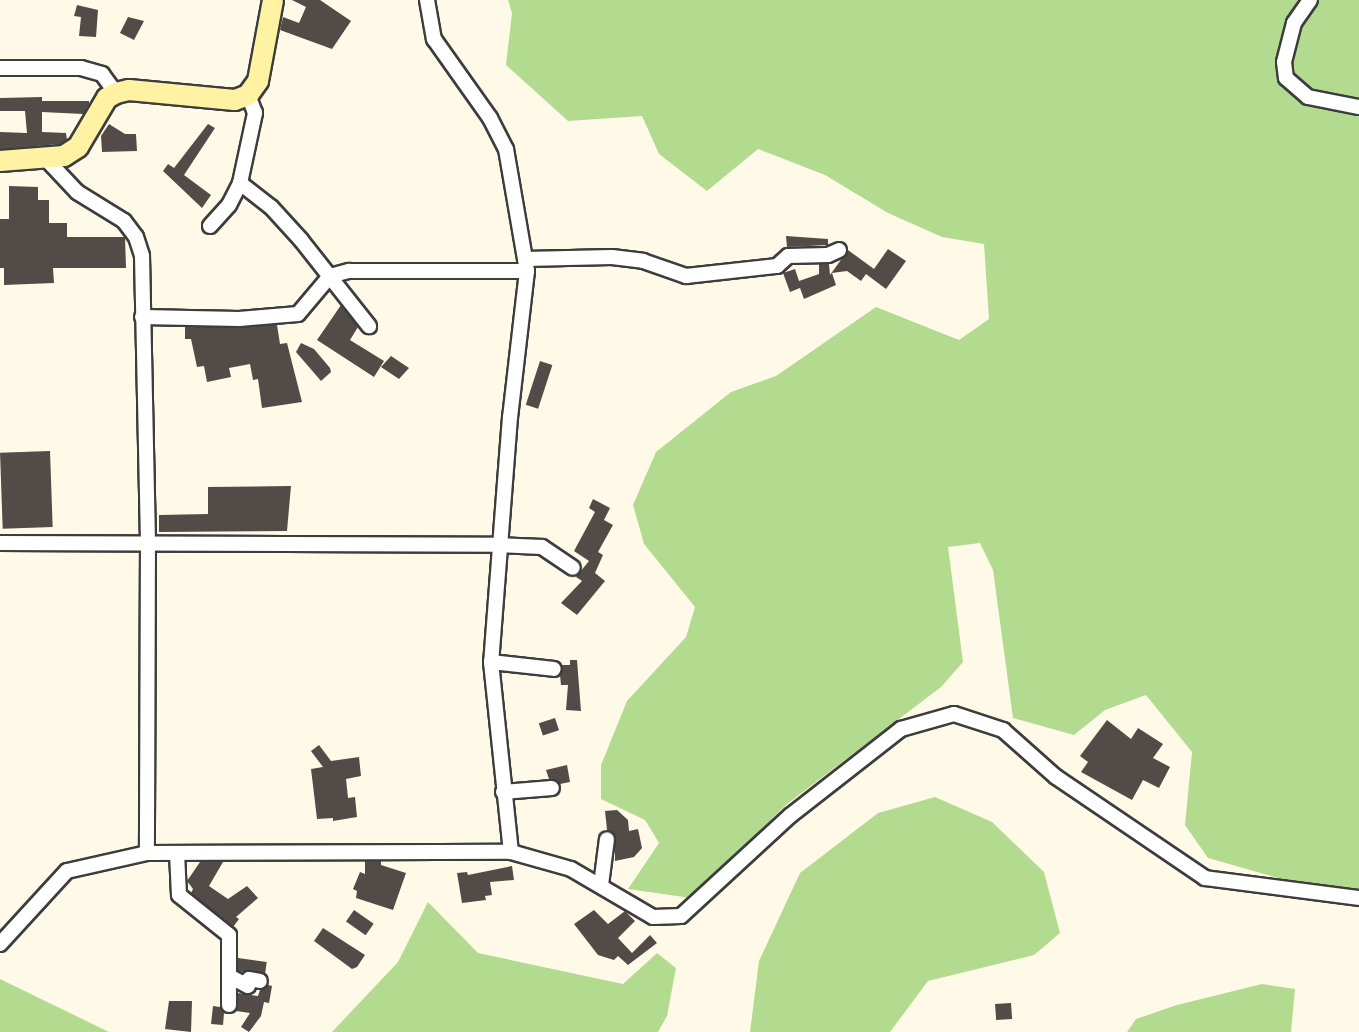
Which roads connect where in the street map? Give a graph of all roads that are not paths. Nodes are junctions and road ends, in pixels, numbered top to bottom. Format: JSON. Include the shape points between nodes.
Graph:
{"nodes":[{"id":1,"x":273,"y":0,"type":"edge"},
{"id":2,"x":427,"y":0,"type":"edge"},
{"id":3,"x":1310,"y":0,"type":"edge"},
{"id":4,"x":0,"y":68,"type":"edge"},
{"id":5,"x":116,"y":93,"type":"junction"},
{"id":6,"x":248,"y":95,"type":"junction"},
{"id":7,"x":1359,"y":107,"type":"edge"},
{"id":8,"x":47,"y":160,"type":"junction"},
{"id":9,"x":0,"y":161,"type":"edge"},
{"id":10,"x":240,"y":183,"type":"junction"},
{"id":11,"x":210,"y":226,"type":"dead end"},
{"id":12,"x":839,"y":250,"type":"dead end"},
{"id":13,"x":526,"y":265,"type":"junction"},
{"id":14,"x":330,"y":276,"type":"junction"},
{"id":15,"x":142,"y":317,"type":"junction"},
{"id":16,"x":369,"y":326,"type":"dead end"},
{"id":17,"x":148,"y":541,"type":"junction"},
{"id":18,"x":0,"y":543,"type":"edge"},
{"id":19,"x":499,"y":545,"type":"junction"},
{"id":20,"x":573,"y":568,"type":"dead end"},
{"id":21,"x":491,"y":662,"type":"junction"},
{"id":22,"x":554,"y":669,"type":"dead end"},
{"id":23,"x":552,"y":788,"type":"dead end"},
{"id":24,"x":503,"y":792,"type":"junction"},
{"id":25,"x":607,"y":839,"type":"dead end"},
{"id":26,"x":511,"y":852,"type":"junction"},
{"id":27,"x":147,"y":853,"type":"junction"},
{"id":28,"x":177,"y":853,"type":"junction"},
{"id":29,"x":601,"y":885,"type":"junction"},
{"id":30,"x":1359,"y":898,"type":"edge"},
{"id":31,"x":0,"y":944,"type":"edge"},
{"id":32,"x":229,"y":976,"type":"junction"},
{"id":33,"x":260,"y":981,"type":"dead end"},
{"id":34,"x":229,"y":1005,"type":"dead end"}],
"edges":[{"from":1,"to":6,"type":"street","via":[[258,81]]},
{"from":2,"to":13,"type":"street","via":[[434,39],[490,118],[506,149]]},
{"from":3,"to":7,"type":"street","via":[[1294,22],[1284,62],[1286,78],[1308,97]]},
{"from":4,"to":5,"type":"street","via":[[81,68],[102,74]]},
{"from":5,"to":6,"type":"street","via":[[129,90],[235,100]]},
{"from":5,"to":8,"type":"street","via":[[107,98],[78,147]]},
{"from":6,"to":10,"type":"street","via":[[255,113]]},
{"from":8,"to":9,"type":"street"},
{"from":8,"to":15,"type":"street","via":[[59,177],[124,221],[136,237],[142,256]]},
{"from":10,"to":11,"type":"street","via":[[229,205]]},
{"from":10,"to":14,"type":"street","via":[[271,207]]},
{"from":12,"to":13,"type":"street","via":[[788,256],[777,266],[686,276],[643,261],[612,257]]},
{"from":13,"to":14,"type":"street","via":[[349,271]]},
{"from":13,"to":19,"type":"street"},
{"from":14,"to":15,"type":"street","via":[[298,314],[239,319]]},
{"from":14,"to":16,"type":"street"},
{"from":15,"to":17,"type":"street"},
{"from":17,"to":18,"type":"street"},
{"from":17,"to":19,"type":"street"},
{"from":17,"to":27,"type":"street"},
{"from":19,"to":20,"type":"street","via":[[542,547]]},
{"from":19,"to":21,"type":"street"},
{"from":21,"to":22,"type":"street"},
{"from":21,"to":24,"type":"street"},
{"from":23,"to":24,"type":"street"},
{"from":24,"to":26,"type":"street"},
{"from":25,"to":29,"type":"street"},
{"from":26,"to":28,"type":"street"},
{"from":26,"to":29,"type":"street","via":[[548,860]]},
{"from":27,"to":28,"type":"street"},
{"from":27,"to":31,"type":"street","via":[[67,871]]},
{"from":28,"to":32,"type":"street","via":[[179,895],[229,935]]},
{"from":29,"to":30,"type":"street","via":[[653,917],[681,916],[791,815],[901,729],[954,714],[1003,730],[1056,777],[1205,878]]},
{"from":32,"to":33,"type":"street","via":[[248,986],[249,979]]},
{"from":32,"to":34,"type":"street"}]}
